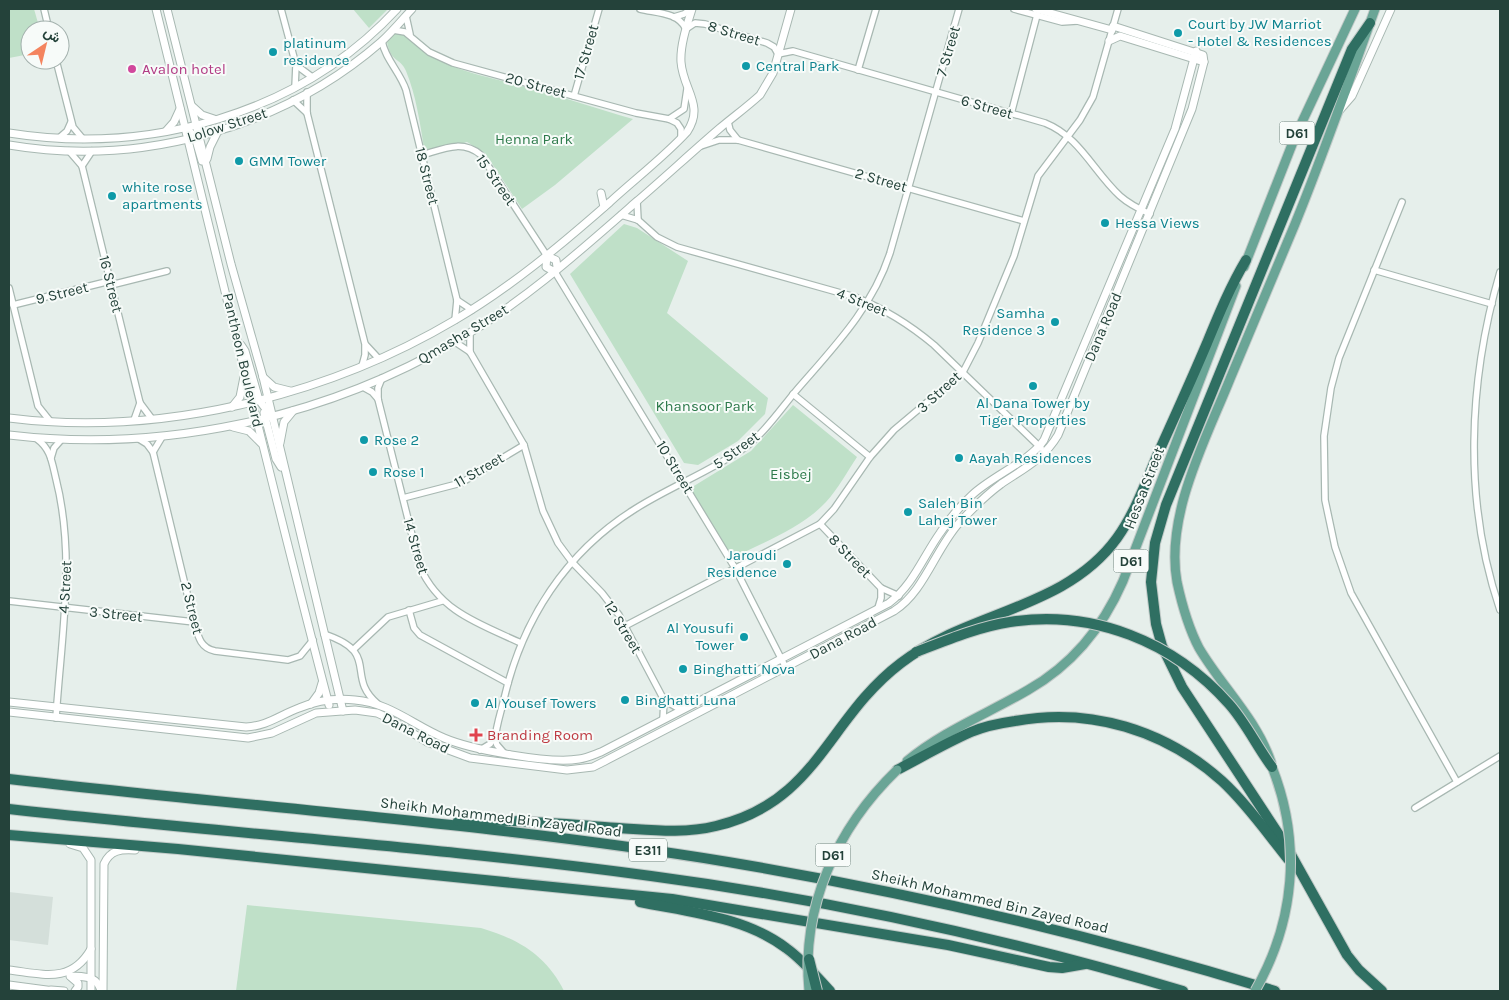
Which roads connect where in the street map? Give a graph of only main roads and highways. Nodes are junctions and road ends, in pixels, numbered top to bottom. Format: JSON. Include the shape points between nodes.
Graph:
{"nodes":[{"id":1,"x":1354,"y":9,"type":"edge"},
{"id":2,"x":1375,"y":9,"type":"edge"},
{"id":3,"x":1370,"y":23,"type":"junction"},
{"id":4,"x":1246,"y":260,"type":"junction"},
{"id":5,"x":916,"y":652,"type":"junction"},
{"id":6,"x":1272,"y":767,"type":"junction"},
{"id":7,"x":897,"y":770,"type":"junction"},
{"id":8,"x":9,"y":779,"type":"edge"},
{"id":9,"x":9,"y":808,"type":"edge"},
{"id":10,"x":430,"y":823,"type":"junction"},
{"id":11,"x":9,"y":829,"type":"edge"},
{"id":12,"x":9,"y":835,"type":"edge"},
{"id":13,"x":156,"y":848,"type":"junction"},
{"id":14,"x":1303,"y":877,"type":"junction"},
{"id":15,"x":595,"y":893,"type":"junction"},
{"id":16,"x":809,"y":959,"type":"junction"},
{"id":17,"x":1088,"y":963,"type":"junction"},
{"id":18,"x":816,"y":976,"type":"junction"},
{"id":19,"x":810,"y":991,"type":"edge"},
{"id":20,"x":817,"y":991,"type":"edge"},
{"id":21,"x":824,"y":991,"type":"edge"},
{"id":22,"x":830,"y":991,"type":"edge"},
{"id":23,"x":1183,"y":991,"type":"edge"},
{"id":24,"x":1254,"y":991,"type":"edge"},
{"id":25,"x":1275,"y":991,"type":"edge"},
{"id":26,"x":1382,"y":991,"type":"edge"}],
"edges":[{"from":1,"to":4,"type":"main road","name":"Hessa Street","number":"D61","via":[[1295,137]]},
{"from":2,"to":3,"type":"main road","number":"D61"},
{"from":3,"to":6,"type":"main road","number":"D61","bridge":true,"via":[[1339,111],[1203,446],[1178,520],[1177,580],[1188,624],[1199,648],[1254,725]]},
{"from":3,"to":14,"type":"highway","via":[[1352,49],[1166,505],[1154,543],[1152,562],[1152,601],[1156,624],[1171,667],[1282,838]]},
{"from":4,"to":5,"type":"highway","bridge":true,"via":[[1227,294],[1132,512],[1107,550],[1074,580],[1048,594],[954,630]]},
{"from":4,"to":7,"type":"main road","name":"Hessa Street","number":"D61","via":[[1123,581],[1104,618],[1078,652],[1046,679],[945,734]]},
{"from":5,"to":6,"type":"highway","bridge":true,"via":[[991,626],[1031,620],[1072,621],[1119,631],[1169,652],[1201,676],[1230,705]]},
{"from":5,"to":10,"type":"highway","via":[[861,700],[801,780],[761,810],[730,823],[680,831],[512,820]]},
{"from":6,"to":24,"type":"main road","number":"D61","bridge":true,"via":[[1286,812],[1291,844],[1291,883],[1278,943]]},
{"from":7,"to":14,"type":"highway","via":[[972,731],[1000,723],[1063,717],[1113,723],[1166,742],[1203,766],[1234,794]]},
{"from":7,"to":16,"type":"main road","name":"Hessa Street","number":"D61","bridge":true,"via":[[860,809],[833,855],[816,906]]},
{"from":8,"to":10,"type":"highway","name":"Sheikh Mohammed Bin Zayed Road","number":"E311"},
{"from":9,"to":17,"type":"highway","number":"E311","via":[[654,876],[906,921]]},
{"from":10,"to":25,"type":"highway","name":"Sheikh Mohammed Bin Zayed Road","number":"E311","via":[[684,855],[916,897],[1078,935]]},
{"from":11,"to":13,"type":"highway","via":[[120,840]]},
{"from":12,"to":13,"type":"highway"},
{"from":13,"to":15,"type":"highway"},
{"from":14,"to":26,"type":"highway","via":[[1347,955]]},
{"from":15,"to":17,"type":"highway","via":[[681,901],[956,947],[1049,967]]},
{"from":15,"to":18,"type":"highway","via":[[749,927],[785,947]]},
{"from":16,"to":19,"type":"main road","name":"Hessa Street","number":"D61","bridge":true},
{"from":16,"to":20,"type":"highway","bridge":true},
{"from":17,"to":23,"type":"highway","number":"E311"},
{"from":18,"to":21,"type":"highway"},
{"from":18,"to":22,"type":"highway"}]}
